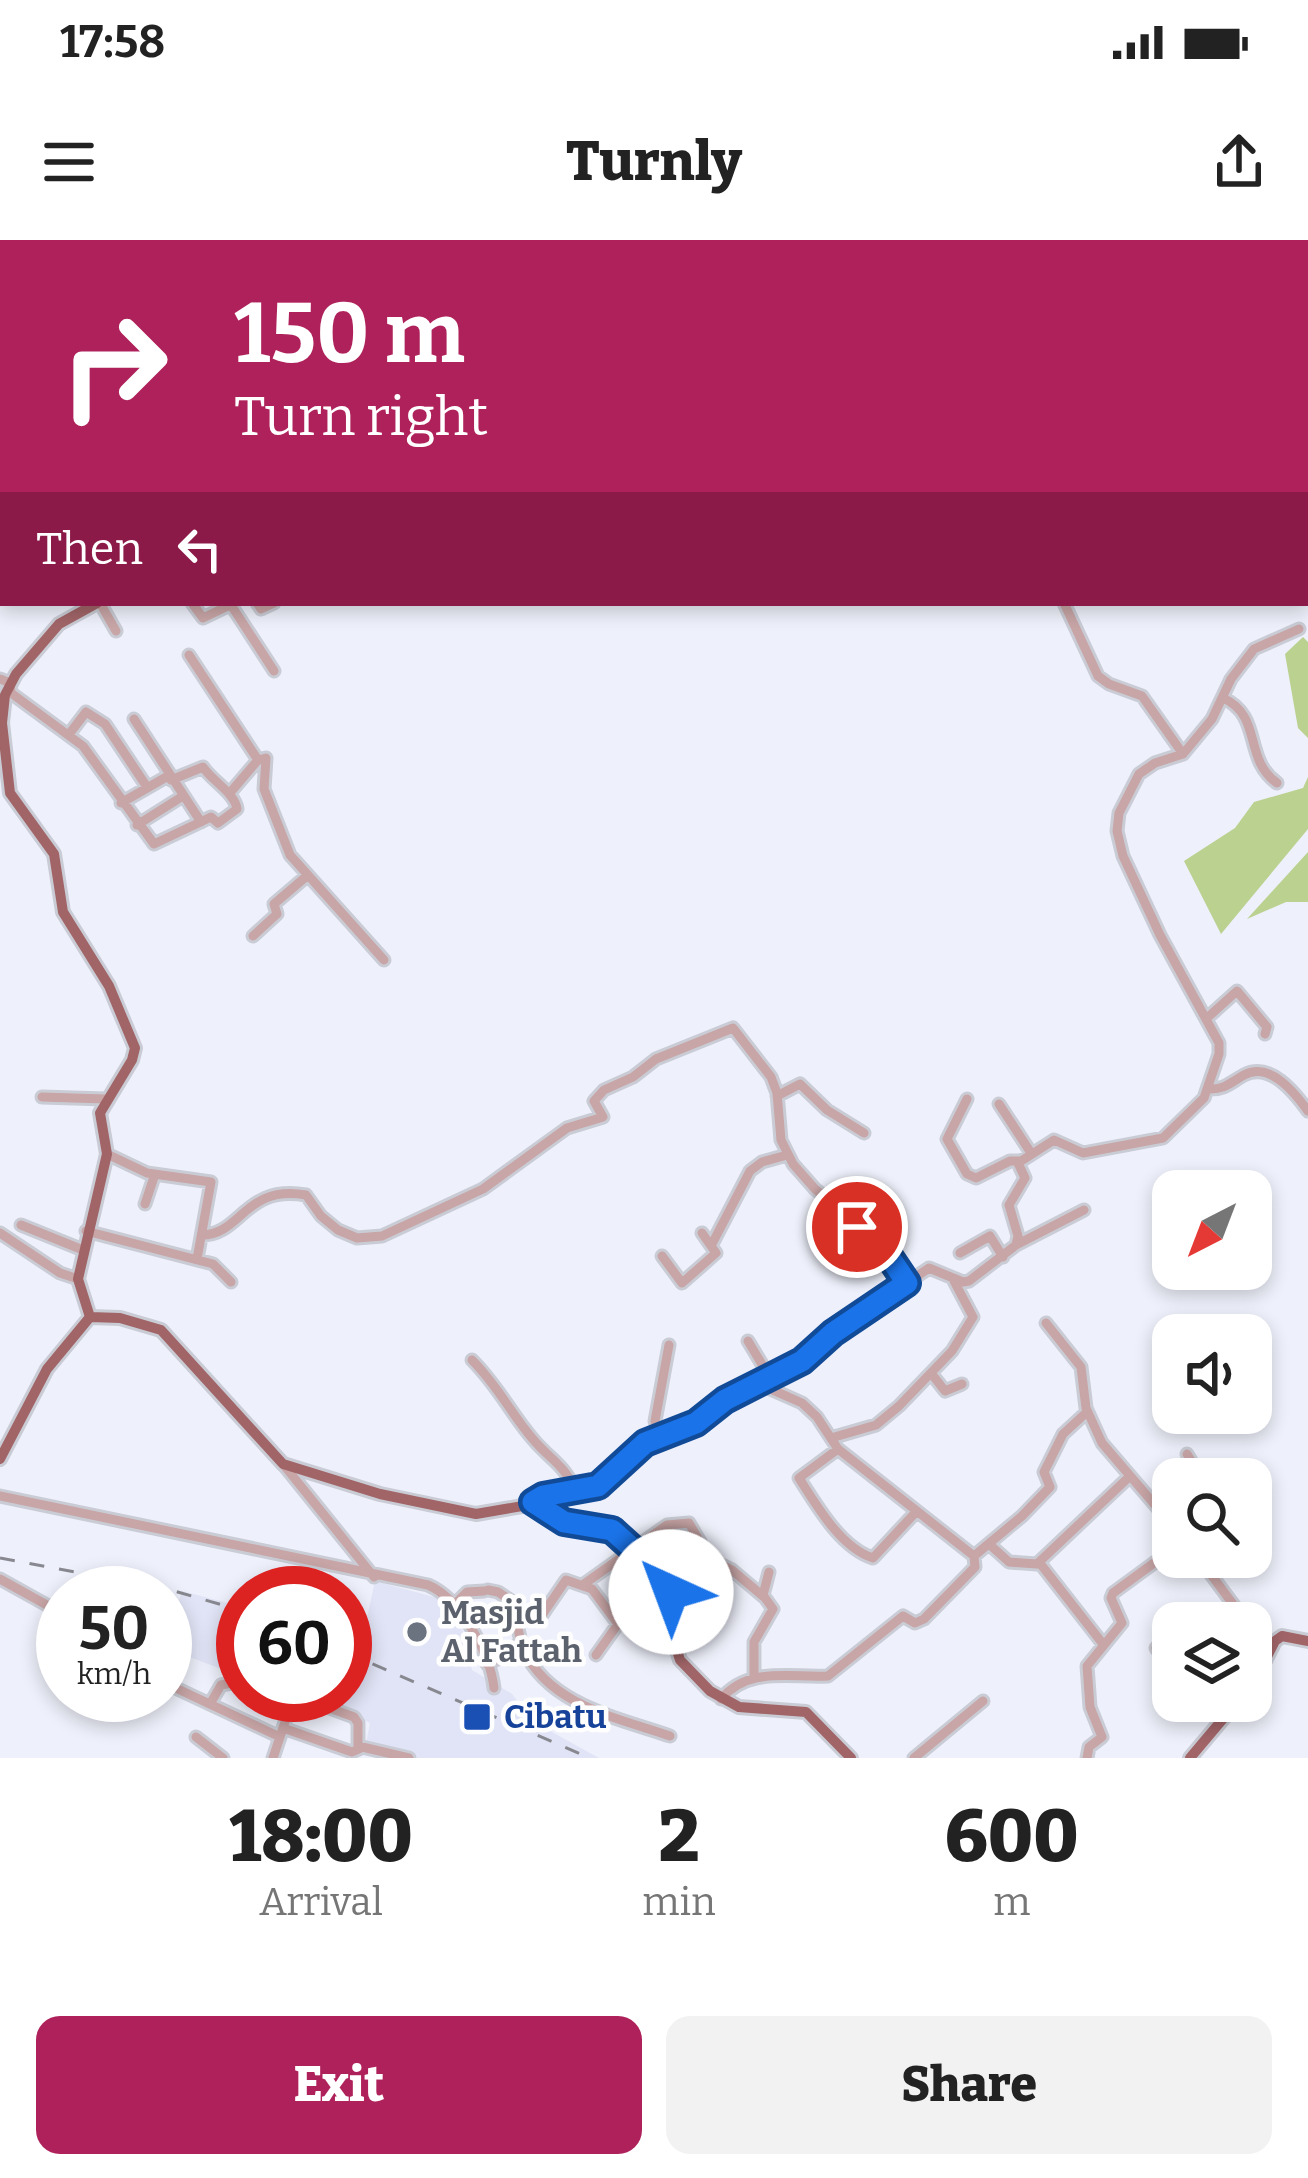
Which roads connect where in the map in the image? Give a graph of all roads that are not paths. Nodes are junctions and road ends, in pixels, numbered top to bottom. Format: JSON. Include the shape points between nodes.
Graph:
{"nodes":[{"id":1,"x":93,"y":606,"type":"edge"},
{"id":2,"x":101,"y":606,"type":"edge"},
{"id":3,"x":193,"y":606,"type":"edge"},
{"id":4,"x":229,"y":606,"type":"edge"},
{"id":5,"x":234,"y":606,"type":"edge"},
{"id":6,"x":1065,"y":606,"type":"edge"},
{"id":7,"x":1299,"y":629,"type":"dead end"},
{"id":8,"x":116,"y":631,"type":"dead end"},
{"id":9,"x":189,"y":655,"type":"dead end"},
{"id":10,"x":274,"y":671,"type":"dead end"},
{"id":11,"x":5,"y":681,"type":"edge"},
{"id":12,"x":1223,"y":698,"type":"junction"},
{"id":13,"x":134,"y":719,"type":"dead end"},
{"id":14,"x":106,"y":731,"type":"junction"},
{"id":15,"x":70,"y":733,"type":"junction"},
{"id":16,"x":83,"y":746,"type":"junction"},
{"id":17,"x":1183,"y":754,"type":"junction"},
{"id":18,"x":266,"y":755,"type":"junction"},
{"id":19,"x":169,"y":778,"type":"junction"},
{"id":20,"x":1277,"y":783,"type":"dead end"},
{"id":21,"x":147,"y":787,"type":"junction"},
{"id":22,"x":230,"y":794,"type":"junction"},
{"id":23,"x":183,"y":796,"type":"junction"},
{"id":24,"x":121,"y":803,"type":"junction"},
{"id":25,"x":201,"y":822,"type":"junction"},
{"id":26,"x":137,"y":825,"type":"junction"},
{"id":27,"x":308,"y":874,"type":"junction"},
{"id":28,"x":253,"y":936,"type":"dead end"},
{"id":29,"x":384,"y":960,"type":"dead end"},
{"id":30,"x":1207,"y":1018,"type":"junction"},
{"id":31,"x":1265,"y":1034,"type":"dead end"},
{"id":32,"x":1208,"y":1089,"type":"junction"},
{"id":33,"x":777,"y":1096,"type":"junction"},
{"id":34,"x":42,"y":1097,"type":"dead end"},
{"id":35,"x":105,"y":1099,"type":"junction"},
{"id":36,"x":967,"y":1099,"type":"dead end"},
{"id":37,"x":999,"y":1104,"type":"dead end"},
{"id":38,"x":1308,"y":1111,"type":"edge"},
{"id":39,"x":864,"y":1132,"type":"dead end"},
{"id":40,"x":1030,"y":1153,"type":"junction"},
{"id":41,"x":107,"y":1154,"type":"junction"},
{"id":42,"x":787,"y":1155,"type":"junction"},
{"id":43,"x":1018,"y":1161,"type":"junction"},
{"id":44,"x":155,"y":1174,"type":"junction"},
{"id":45,"x":146,"y":1204,"type":"dead end"},
{"id":46,"x":1084,"y":1210,"type":"dead end"},
{"id":47,"x":21,"y":1225,"type":"dead end"},
{"id":48,"x":86,"y":1231,"type":"junction"},
{"id":49,"x":0,"y":1233,"type":"edge"},
{"id":50,"x":702,"y":1233,"type":"dead end"},
{"id":51,"x":202,"y":1235,"type":"junction"},
{"id":52,"x":712,"y":1244,"type":"junction"},
{"id":53,"x":1016,"y":1245,"type":"junction"},
{"id":54,"x":82,"y":1250,"type":"junction"},
{"id":55,"x":960,"y":1253,"type":"dead end"},
{"id":56,"x":662,"y":1256,"type":"dead end"},
{"id":57,"x":1003,"y":1257,"type":"junction"},
{"id":58,"x":197,"y":1259,"type":"junction"},
{"id":59,"x":952,"y":1277,"type":"junction"},
{"id":60,"x":78,"y":1279,"type":"junction"},
{"id":61,"x":231,"y":1282,"type":"dead end"},
{"id":62,"x":907,"y":1283,"type":"junction"},
{"id":63,"x":90,"y":1317,"type":"junction"},
{"id":64,"x":1046,"y":1323,"type":"dead end"},
{"id":65,"x":748,"y":1341,"type":"dead end"},
{"id":66,"x":669,"y":1345,"type":"dead end"},
{"id":67,"x":472,"y":1360,"type":"dead end"},
{"id":68,"x":931,"y":1372,"type":"junction"},
{"id":69,"x":769,"y":1376,"type":"junction"},
{"id":70,"x":756,"y":1383,"type":"junction"},
{"id":71,"x":962,"y":1384,"type":"dead end"},
{"id":72,"x":1088,"y":1412,"type":"junction"},
{"id":73,"x":661,"y":1438,"type":"junction"},
{"id":74,"x":831,"y":1438,"type":"junction"},
{"id":75,"x":838,"y":1449,"type":"junction"},
{"id":76,"x":1187,"y":1454,"type":"dead end"},
{"id":77,"x":1189,"y":1458,"type":"edge"},
{"id":78,"x":0,"y":1460,"type":"edge"},
{"id":79,"x":283,"y":1464,"type":"junction"},
{"id":80,"x":1130,"y":1477,"type":"junction"},
{"id":81,"x":576,"y":1490,"type":"junction"},
{"id":82,"x":0,"y":1496,"type":"edge"},
{"id":83,"x":533,"y":1502,"type":"junction"},
{"id":84,"x":1152,"y":1502,"type":"edge"},
{"id":85,"x":915,"y":1513,"type":"junction"},
{"id":86,"x":989,"y":1544,"type":"junction"},
{"id":87,"x":630,"y":1549,"type":"junction"},
{"id":88,"x":974,"y":1556,"type":"junction"},
{"id":89,"x":1039,"y":1562,"type":"junction"},
{"id":90,"x":1152,"y":1565,"type":"edge"},
{"id":91,"x":769,"y":1572,"type":"dead end"},
{"id":92,"x":374,"y":1577,"type":"junction"},
{"id":93,"x":0,"y":1579,"type":"edge"},
{"id":94,"x":584,"y":1584,"type":"junction"},
{"id":95,"x":764,"y":1597,"type":"junction"},
{"id":96,"x":36,"y":1599,"type":"edge"},
{"id":97,"x":456,"y":1603,"type":"junction"},
{"id":98,"x":666,"y":1613,"type":"junction"},
{"id":99,"x":542,"y":1615,"type":"dead end"},
{"id":100,"x":618,"y":1624,"type":"junction"},
{"id":101,"x":1308,"y":1641,"type":"edge"},
{"id":102,"x":520,"y":1642,"type":"junction"},
{"id":103,"x":1103,"y":1644,"type":"junction"},
{"id":104,"x":1272,"y":1644,"type":"edge"},
{"id":105,"x":596,"y":1654,"type":"dead end"},
{"id":106,"x":487,"y":1664,"type":"junction"},
{"id":107,"x":754,"y":1678,"type":"junction"},
{"id":108,"x":494,"y":1688,"type":"dead end"},
{"id":109,"x":216,"y":1693,"type":"edge"},
{"id":110,"x":192,"y":1696,"type":"edge"},
{"id":111,"x":721,"y":1699,"type":"junction"},
{"id":112,"x":983,"y":1701,"type":"dead end"},
{"id":113,"x":210,"y":1704,"type":"junction"},
{"id":114,"x":285,"y":1722,"type":"edge"},
{"id":115,"x":357,"y":1722,"type":"edge"},
{"id":116,"x":1217,"y":1722,"type":"edge"},
{"id":117,"x":282,"y":1732,"type":"junction"},
{"id":118,"x":196,"y":1736,"type":"dead end"},
{"id":119,"x":670,"y":1736,"type":"dead end"},
{"id":120,"x":362,"y":1748,"type":"junction"},
{"id":121,"x":223,"y":1758,"type":"edge"},
{"id":122,"x":272,"y":1758,"type":"edge"},
{"id":123,"x":409,"y":1758,"type":"edge"},
{"id":124,"x":851,"y":1758,"type":"edge"},
{"id":125,"x":914,"y":1758,"type":"edge"},
{"id":126,"x":1088,"y":1758,"type":"edge"},
{"id":127,"x":1190,"y":1758,"type":"edge"}],
"edges":[{"from":1,"to":11,"type":"main road","via":[[59,624]]},
{"from":2,"to":8,"type":"street"},
{"from":3,"to":4,"type":"street","via":[[202,618]]},
{"from":5,"to":10,"type":"street"},
{"from":6,"to":17,"type":"street","via":[[1098,676],[1142,696]]},
{"from":7,"to":12,"type":"street","via":[[1253,649]]},
{"from":9,"to":18,"type":"street"},
{"from":11,"to":15,"type":"street"},
{"from":11,"to":35,"type":"main road","via":[[10,793],[54,854],[63,911],[135,1048]]},
{"from":12,"to":17,"type":"street"},
{"from":12,"to":20,"type":"street","via":[[1241,709],[1260,766]]},
{"from":13,"to":19,"type":"street"},
{"from":14,"to":15,"type":"street","via":[[86,712]]},
{"from":14,"to":16,"type":"street"},
{"from":14,"to":21,"type":"street"},
{"from":15,"to":16,"type":"street"},
{"from":16,"to":24,"type":"street"},
{"from":17,"to":30,"type":"street","via":[[1139,774],[1117,831],[1150,914]]},
{"from":18,"to":22,"type":"street"},
{"from":18,"to":27,"type":"street","via":[[264,789],[282,840]]},
{"from":19,"to":21,"type":"street"},
{"from":19,"to":22,"type":"street","via":[[203,767]]},
{"from":19,"to":23,"type":"street"},
{"from":21,"to":24,"type":"street"},
{"from":22,"to":25,"type":"street","via":[[238,804],[231,816]]},
{"from":23,"to":25,"type":"street"},
{"from":23,"to":26,"type":"street"},
{"from":24,"to":26,"type":"street"},
{"from":25,"to":26,"type":"street","via":[[154,844]]},
{"from":27,"to":28,"type":"street"},
{"from":27,"to":29,"type":"street"},
{"from":30,"to":31,"type":"street","via":[[1237,991]]},
{"from":30,"to":32,"type":"street","via":[[1220,1049]]},
{"from":32,"to":38,"type":"street","via":[[1262,1072]]},
{"from":32,"to":40,"type":"street","via":[[1156,1141],[1083,1153],[1054,1140]]},
{"from":33,"to":39,"type":"street","via":[[800,1084]]},
{"from":33,"to":42,"type":"street"},
{"from":33,"to":51,"type":"street","via":[[769,1072],[733,1028],[608,1088],[594,1101],[603,1117],[567,1128],[483,1189],[399,1230],[357,1238],[321,1216],[306,1195],[282,1193]]},
{"from":34,"to":35,"type":"street"},
{"from":35,"to":41,"type":"main road","via":[[99,1120]]},
{"from":36,"to":43,"type":"street","via":[[947,1142],[967,1174],[976,1178]]},
{"from":37,"to":40,"type":"street"},
{"from":40,"to":43,"type":"street"},
{"from":41,"to":44,"type":"street"},
{"from":41,"to":48,"type":"main road"},
{"from":42,"to":52,"type":"street","via":[[750,1171]]},
{"from":42,"to":62,"type":"street","via":[[880,1243]]},
{"from":43,"to":53,"type":"street","via":[[1025,1178],[1009,1205]]},
{"from":44,"to":45,"type":"street"},
{"from":44,"to":51,"type":"street","via":[[211,1182]]},
{"from":46,"to":53,"type":"street"},
{"from":47,"to":54,"type":"street"},
{"from":48,"to":54,"type":"main road"},
{"from":48,"to":58,"type":"street"},
{"from":49,"to":60,"type":"street"},
{"from":50,"to":52,"type":"street"},
{"from":51,"to":58,"type":"street"},
{"from":52,"to":56,"type":"street","via":[[716,1253],[681,1284]]},
{"from":53,"to":57,"type":"street"},
{"from":54,"to":60,"type":"main road"},
{"from":55,"to":57,"type":"street","via":[[990,1236]]},
{"from":57,"to":59,"type":"street","via":[[969,1280]]},
{"from":58,"to":61,"type":"street"},
{"from":59,"to":62,"type":"street","via":[[929,1268]]},
{"from":59,"to":68,"type":"street","via":[[973,1321]]},
{"from":60,"to":63,"type":"main road"},
{"from":62,"to":69,"type":"street","via":[[802,1361]]},
{"from":63,"to":78,"type":"main road","via":[[51,1363]]},
{"from":63,"to":79,"type":"main road","via":[[161,1330]]},
{"from":64,"to":72,"type":"street","via":[[1081,1366]]},
{"from":65,"to":69,"type":"street"},
{"from":66,"to":73,"type":"street","via":[[655,1421]]},
{"from":67,"to":81,"type":"street"},
{"from":68,"to":71,"type":"street","via":[[945,1390]]},
{"from":68,"to":74,"type":"street","via":[[876,1425]]},
{"from":69,"to":70,"type":"street"},
{"from":70,"to":73,"type":"street"},
{"from":70,"to":74,"type":"street","via":[[802,1403]]},
{"from":72,"to":80,"type":"street"},
{"from":72,"to":86,"type":"street","via":[[1063,1433],[1043,1474],[1050,1487]]},
{"from":73,"to":81,"type":"street","via":[[598,1486]]},
{"from":74,"to":75,"type":"street"},
{"from":75,"to":85,"type":"street"},
{"from":75,"to":85,"type":"street","via":[[799,1478],[859,1552],[873,1558]]},
{"from":76,"to":77,"type":"street"},
{"from":79,"to":83,"type":"main road","via":[[476,1514]]},
{"from":79,"to":92,"type":"street"},
{"from":80,"to":84,"type":"street"},
{"from":80,"to":89,"type":"street"},
{"from":81,"to":83,"type":"street"},
{"from":82,"to":92,"type":"street"},
{"from":83,"to":87,"type":"main road","via":[[564,1522],[612,1530]]},
{"from":85,"to":88,"type":"street"},
{"from":86,"to":88,"type":"street"},
{"from":86,"to":89,"type":"street","via":[[1009,1562]]},
{"from":87,"to":94,"type":"street"},
{"from":87,"to":95,"type":"street","via":[[667,1525],[692,1523],[710,1559]]},
{"from":87,"to":98,"type":"main road","via":[[670,1585]]},
{"from":88,"to":107,"type":"street","via":[[975,1567],[934,1612],[918,1623],[906,1616],[892,1623],[832,1675]]},
{"from":89,"to":103,"type":"street"},
{"from":90,"to":103,"type":"street","via":[[1113,1593],[1122,1623]]},
{"from":91,"to":95,"type":"street"},
{"from":92,"to":97,"type":"street","via":[[428,1585]]},
{"from":93,"to":96,"type":"street"},
{"from":94,"to":99,"type":"street","via":[[566,1580]]},
{"from":94,"to":100,"type":"street"},
{"from":95,"to":107,"type":"street","via":[[773,1609],[754,1642]]},
{"from":97,"to":102,"type":"street","via":[[467,1592],[504,1594],[513,1602]]},
{"from":97,"to":106,"type":"street"},
{"from":98,"to":100,"type":"street","via":[[642,1610]]},
{"from":98,"to":111,"type":"main road","via":[[684,1666]]},
{"from":100,"to":105,"type":"street"},
{"from":101,"to":104,"type":"main road","via":[[1282,1636]]},
{"from":102,"to":106,"type":"street"},
{"from":102,"to":119,"type":"street","via":[[536,1670],[578,1703]]},
{"from":103,"to":126,"type":"street","via":[[1087,1666],[1102,1734]]},
{"from":106,"to":108,"type":"street"},
{"from":107,"to":111,"type":"street"},
{"from":109,"to":113,"type":"street"},
{"from":110,"to":113,"type":"street"},
{"from":111,"to":124,"type":"main road","via":[[806,1712]]},
{"from":112,"to":125,"type":"street"},
{"from":113,"to":117,"type":"street"},
{"from":114,"to":117,"type":"street"},
{"from":115,"to":120,"type":"street"},
{"from":116,"to":127,"type":"main road"},
{"from":117,"to":120,"type":"street"},
{"from":117,"to":122,"type":"street"},
{"from":118,"to":121,"type":"street"},
{"from":120,"to":123,"type":"street"}]}
